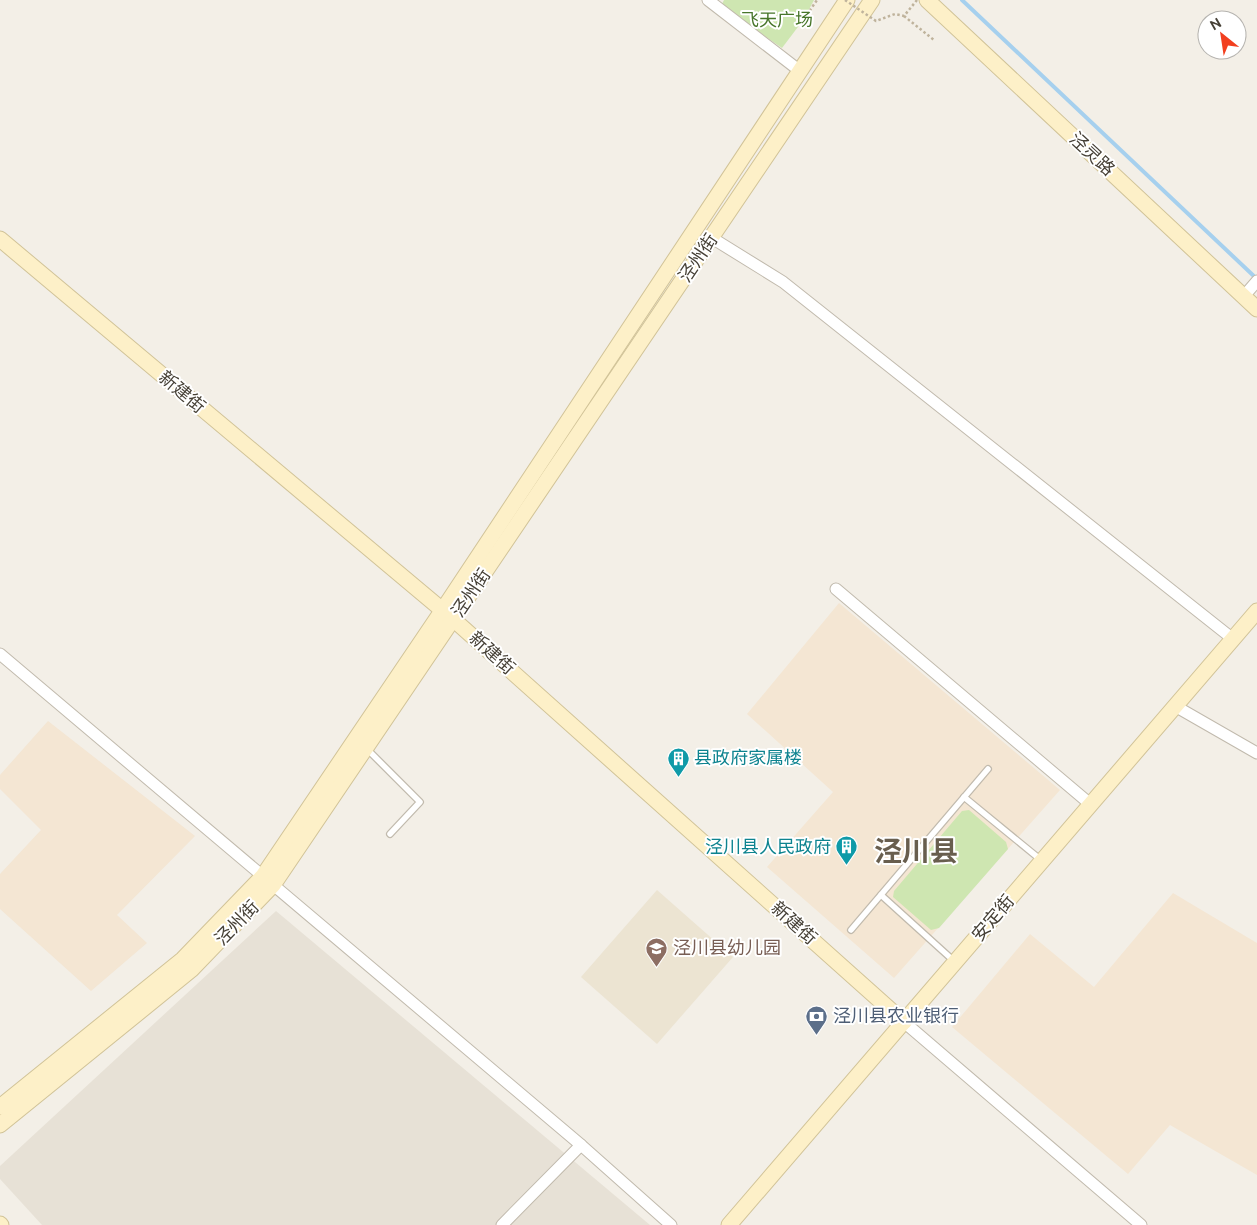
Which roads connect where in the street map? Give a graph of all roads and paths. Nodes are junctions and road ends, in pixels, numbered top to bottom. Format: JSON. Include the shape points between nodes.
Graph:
{"nodes":[{"id":1,"x":708,"y":0,"type":"edge"},
{"id":2,"x":817,"y":0,"type":"edge"},
{"id":3,"x":846,"y":0,"type":"edge"},
{"id":4,"x":872,"y":0,"type":"edge"},
{"id":5,"x":917,"y":0,"type":"edge"},
{"id":6,"x":927,"y":0,"type":"edge"},
{"id":7,"x":904,"y":16,"type":"junction"},
{"id":8,"x":804,"y":19,"type":"dead end"},
{"id":9,"x":934,"y":40,"type":"dead end"},
{"id":10,"x":800,"y":71,"type":"junction"},
{"id":11,"x":712,"y":238,"type":"junction"},
{"id":12,"x":0,"y":239,"type":"edge"},
{"id":13,"x":1251,"y":288,"type":"edge"},
{"id":14,"x":1257,"y":309,"type":"edge"},
{"id":15,"x":836,"y":589,"type":"dead end"},
{"id":16,"x":1257,"y":611,"type":"edge"},
{"id":17,"x":448,"y":615,"type":"junction"},
{"id":18,"x":1233,"y":639,"type":"junction"},
{"id":19,"x":0,"y":654,"type":"edge"},
{"id":20,"x":1175,"y":706,"type":"junction"},
{"id":21,"x":366,"y":748,"type":"junction"},
{"id":22,"x":1257,"y":753,"type":"edge"},
{"id":23,"x":988,"y":768,"type":"dead end"},
{"id":24,"x":964,"y":797,"type":"junction"},
{"id":25,"x":1089,"y":803,"type":"junction"},
{"id":26,"x":390,"y":834,"type":"dead end"},
{"id":27,"x":1041,"y":860,"type":"junction"},
{"id":28,"x":268,"y":881,"type":"junction"},
{"id":29,"x":881,"y":895,"type":"junction"},
{"id":30,"x":851,"y":930,"type":"dead end"},
{"id":31,"x":956,"y":962,"type":"junction"},
{"id":32,"x":904,"y":1022,"type":"junction"},
{"id":33,"x":0,"y":1106,"type":"edge"},
{"id":34,"x":0,"y":1125,"type":"edge"},
{"id":35,"x":581,"y":1146,"type":"junction"},
{"id":36,"x":502,"y":1225,"type":"edge"},
{"id":37,"x":671,"y":1225,"type":"edge"},
{"id":38,"x":729,"y":1225,"type":"edge"},
{"id":39,"x":1141,"y":1225,"type":"edge"}],
"edges":[{"from":1,"to":10,"type":"street"},
{"from":2,"to":8,"type":"path"},
{"from":3,"to":7,"type":"path","bridge":true,"via":[[876,20],[895,14]]},
{"from":3,"to":10,"type":"main road","name":"泾州街"},
{"from":4,"to":11,"type":"main road","name":"泾州街"},
{"from":5,"to":7,"type":"path","bridge":true},
{"from":6,"to":13,"type":"main road","name":"泾灵路"},
{"from":7,"to":9,"type":"path"},
{"from":10,"to":17,"type":"main road","name":"泾州街"},
{"from":11,"to":17,"type":"main road","name":"泾州街"},
{"from":11,"to":18,"type":"street","via":[[783,282]]},
{"from":12,"to":17,"type":"main road","name":"新建街"},
{"from":13,"to":14,"type":"main road","name":"泾灵路"},
{"from":15,"to":25,"type":"street"},
{"from":16,"to":18,"type":"main road","name":"安定街"},
{"from":17,"to":21,"type":"main road","name":"泾州街"},
{"from":17,"to":28,"type":"main road","name":"泾州街"},
{"from":17,"to":32,"type":"main road","name":"新建街"},
{"from":18,"to":20,"type":"main road","name":"安定街"},
{"from":19,"to":28,"type":"street"},
{"from":20,"to":22,"type":"street"},
{"from":20,"to":25,"type":"main road","name":"安定街"},
{"from":21,"to":26,"type":"lane","via":[[420,802]]},
{"from":21,"to":28,"type":"main road","name":"泾州街"},
{"from":23,"to":24,"type":"lane"},
{"from":24,"to":27,"type":"lane"},
{"from":24,"to":29,"type":"lane"},
{"from":25,"to":27,"type":"main road","name":"安定街"},
{"from":27,"to":31,"type":"main road","name":"安定街"},
{"from":28,"to":33,"type":"main road","name":"泾州街","via":[[183,959]]},
{"from":28,"to":34,"type":"main road","name":"泾州街","via":[[191,970]]},
{"from":28,"to":35,"type":"street"},
{"from":29,"to":30,"type":"lane"},
{"from":29,"to":31,"type":"lane"},
{"from":31,"to":32,"type":"main road","name":"安定街"},
{"from":32,"to":38,"type":"main road","name":"安定街"},
{"from":32,"to":39,"type":"street"},
{"from":35,"to":36,"type":"street"},
{"from":35,"to":37,"type":"street"}]}
